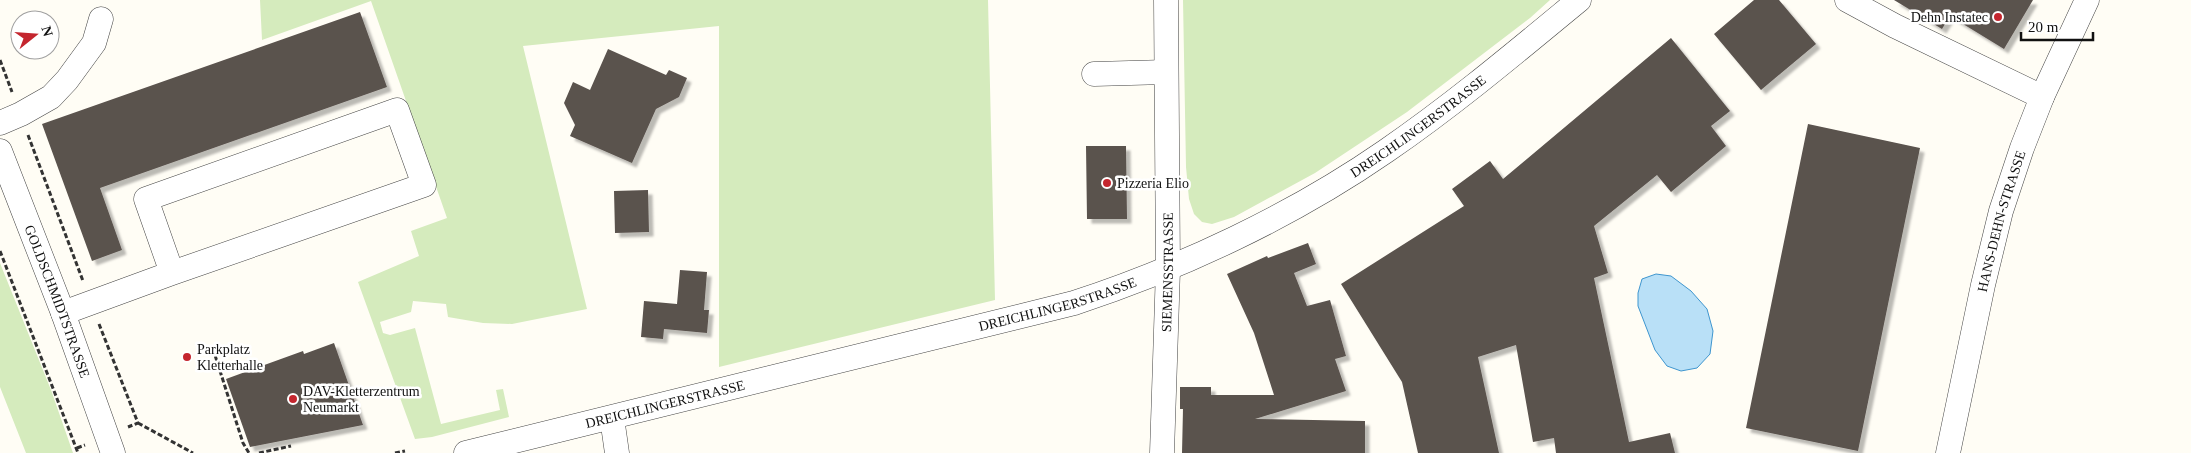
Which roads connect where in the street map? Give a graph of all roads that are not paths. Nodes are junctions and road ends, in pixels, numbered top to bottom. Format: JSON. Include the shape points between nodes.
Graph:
{"nodes":[{"id":1,"x":1166,"y":0,"type":"edge"},
{"id":2,"x":1580,"y":0,"type":"edge"},
{"id":3,"x":1847,"y":0,"type":"edge"},
{"id":4,"x":2086,"y":0,"type":"edge"},
{"id":5,"x":101,"y":19,"type":"dead end"},
{"id":6,"x":1166,"y":72,"type":"junction"},
{"id":7,"x":1094,"y":74,"type":"dead end"},
{"id":8,"x":2042,"y":97,"type":"junction"},
{"id":9,"x":0,"y":124,"type":"edge"},
{"id":10,"x":1,"y":156,"type":"edge"},
{"id":11,"x":1168,"y":269,"type":"junction"},
{"id":12,"x":172,"y":272,"type":"junction"},
{"id":13,"x":63,"y":312,"type":"junction"},
{"id":14,"x":612,"y":418,"type":"junction"},
{"id":15,"x":113,"y":453,"type":"edge"},
{"id":16,"x":466,"y":453,"type":"edge"},
{"id":17,"x":617,"y":453,"type":"edge"},
{"id":18,"x":1162,"y":453,"type":"edge"},
{"id":19,"x":1948,"y":453,"type":"edge"}],
"edges":[{"from":1,"to":6,"type":"street","name":"SIEMENSSTRASSE"},
{"from":2,"to":11,"type":"street","name":"DREICHLINGERSTRASSE","via":[[1451,104],[1384,152],[1306,200]]},
{"from":3,"to":8,"type":"street"},
{"from":4,"to":8,"type":"street","name":"HANS-DEHN-STRASSE"},
{"from":5,"to":9,"type":"street","via":[[94,43],[67,80],[51,96]]},
{"from":6,"to":7,"type":"street"},
{"from":6,"to":11,"type":"street","name":"SIEMENSSTRASSE"},
{"from":8,"to":19,"type":"street","name":"HANS-DEHN-STRASSE","via":[[2001,211]]},
{"from":10,"to":13,"type":"street","name":"GOLDSCHMIDTSTRASSE"},
{"from":11,"to":14,"type":"street","name":"DREICHLINGERSTRASSE","via":[[1074,303]]},
{"from":11,"to":18,"type":"street","name":"SIEMENSSTRASSE"},
{"from":12,"to":12,"type":"street","via":[[424,185],[397,110],[146,199]]},
{"from":12,"to":13,"type":"street"},
{"from":13,"to":15,"type":"street","name":"GOLDSCHMIDTSTRASSE"},
{"from":14,"to":16,"type":"street","name":"DREICHLINGERSTRASSE"},
{"from":14,"to":17,"type":"street"}]}
